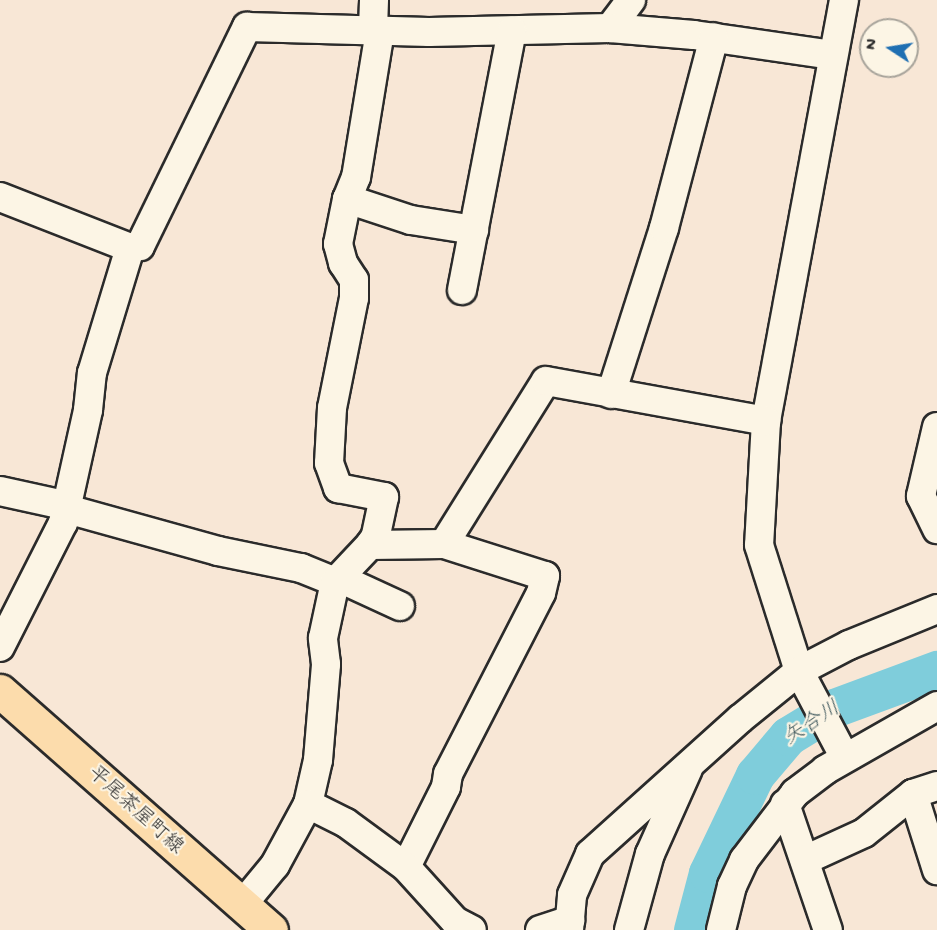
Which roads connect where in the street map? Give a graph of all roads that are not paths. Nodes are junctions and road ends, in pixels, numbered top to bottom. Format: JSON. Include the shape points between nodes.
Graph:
{"nodes":[{"id":1,"x":374,"y":0,"type":"edge"},
{"id":2,"x":631,"y":0,"type":"edge"},
{"id":3,"x":844,"y":0,"type":"edge"},
{"id":4,"x":610,"y":28,"type":"junction"},
{"id":5,"x":376,"y":30,"type":"junction"},
{"id":6,"x":512,"y":31,"type":"junction"},
{"id":7,"x":714,"y":37,"type":"junction"},
{"id":8,"x":832,"y":56,"type":"junction"},
{"id":9,"x":0,"y":197,"type":"edge"},
{"id":10,"x":347,"y":199,"type":"junction"},
{"id":11,"x":474,"y":231,"type":"junction"},
{"id":12,"x":130,"y":248,"type":"junction"},
{"id":13,"x":462,"y":290,"type":"dead end"},
{"id":14,"x":610,"y":394,"type":"junction"},
{"id":15,"x":766,"y":421,"type":"junction"},
{"id":16,"x":937,"y":427,"type":"edge"},
{"id":17,"x":0,"y":491,"type":"edge"},
{"id":18,"x":68,"y":507,"type":"junction"},
{"id":19,"x":937,"y":529,"type":"edge"},
{"id":20,"x":444,"y":544,"type":"junction"},
{"id":21,"x":370,"y":545,"type":"junction"},
{"id":22,"x":337,"y":580,"type":"junction"},
{"id":23,"x":399,"y":606,"type":"dead end"},
{"id":24,"x":937,"y":609,"type":"edge"},
{"id":25,"x":0,"y":647,"type":"edge"},
{"id":26,"x":801,"y":677,"type":"junction"},
{"id":27,"x":0,"y":691,"type":"edge"},
{"id":28,"x":937,"y":706,"type":"edge"},
{"id":29,"x":843,"y":754,"type":"junction"},
{"id":30,"x":692,"y":762,"type":"junction"},
{"id":31,"x":925,"y":790,"type":"edge"},
{"id":32,"x":308,"y":804,"type":"junction"},
{"id":33,"x":785,"y":804,"type":"junction"},
{"id":34,"x":805,"y":860,"type":"junction"},
{"id":35,"x":406,"y":867,"type":"junction"},
{"id":36,"x":937,"y":870,"type":"edge"},
{"id":37,"x":242,"y":905,"type":"junction"},
{"id":38,"x":570,"y":925,"type":"edge"},
{"id":39,"x":271,"y":930,"type":"edge"},
{"id":40,"x":472,"y":930,"type":"edge"},
{"id":41,"x":540,"y":930,"type":"edge"},
{"id":42,"x":629,"y":930,"type":"edge"},
{"id":43,"x":721,"y":930,"type":"edge"},
{"id":44,"x":828,"y":930,"type":"edge"}],
"edges":[{"from":1,"to":5,"type":"street"},
{"from":2,"to":4,"type":"street"},
{"from":3,"to":8,"type":"street"},
{"from":4,"to":6,"type":"street"},
{"from":4,"to":7,"type":"street"},
{"from":5,"to":6,"type":"street"},
{"from":5,"to":10,"type":"street","via":[[356,177]]},
{"from":5,"to":12,"type":"street","via":[[247,27],[140,246]]},
{"from":6,"to":11,"type":"street"},
{"from":7,"to":8,"type":"street"},
{"from":7,"to":14,"type":"street","via":[[664,228]]},
{"from":8,"to":15,"type":"street"},
{"from":9,"to":12,"type":"street"},
{"from":10,"to":11,"type":"street","via":[[411,220]]},
{"from":10,"to":21,"type":"street","via":[[338,244],[343,263],[354,280],[354,298],[328,446],[338,488],[384,497],[376,536]]},
{"from":11,"to":13,"type":"street"},
{"from":12,"to":18,"type":"street","via":[[92,373]]},
{"from":14,"to":15,"type":"street"},
{"from":14,"to":20,"type":"street","via":[[546,381]]},
{"from":15,"to":26,"type":"street","via":[[759,545]]},
{"from":16,"to":19,"type":"street","via":[[921,496]]},
{"from":17,"to":18,"type":"street"},
{"from":18,"to":22,"type":"street","via":[[198,546],[301,568]]},
{"from":18,"to":25,"type":"street"},
{"from":20,"to":21,"type":"street"},
{"from":20,"to":35,"type":"street","via":[[544,576],[541,593],[448,774]]},
{"from":21,"to":22,"type":"street"},
{"from":22,"to":23,"type":"street"},
{"from":22,"to":32,"type":"street","via":[[323,638],[326,664],[318,760]]},
{"from":24,"to":26,"type":"street","via":[[849,645]]},
{"from":26,"to":29,"type":"street"},
{"from":26,"to":30,"type":"street"},
{"from":27,"to":37,"type":"main road","name":"平尾茶屋町線"},
{"from":28,"to":29,"type":"street"},
{"from":29,"to":33,"type":"street"},
{"from":30,"to":38,"type":"street","via":[[590,854],[572,895]]},
{"from":30,"to":42,"type":"street","via":[[650,854]]},
{"from":31,"to":34,"type":"street","via":[[864,833]]},
{"from":31,"to":36,"type":"street"},
{"from":32,"to":35,"type":"street","via":[[346,823]]},
{"from":32,"to":37,"type":"street","via":[[274,865]]},
{"from":33,"to":34,"type":"street"},
{"from":33,"to":43,"type":"street","via":[[744,860],[732,886]]},
{"from":34,"to":44,"type":"street"},
{"from":35,"to":40,"type":"street","via":[[456,921]]},
{"from":37,"to":39,"type":"main road","name":"平尾茶屋町線"},
{"from":38,"to":41,"type":"street"}]}
